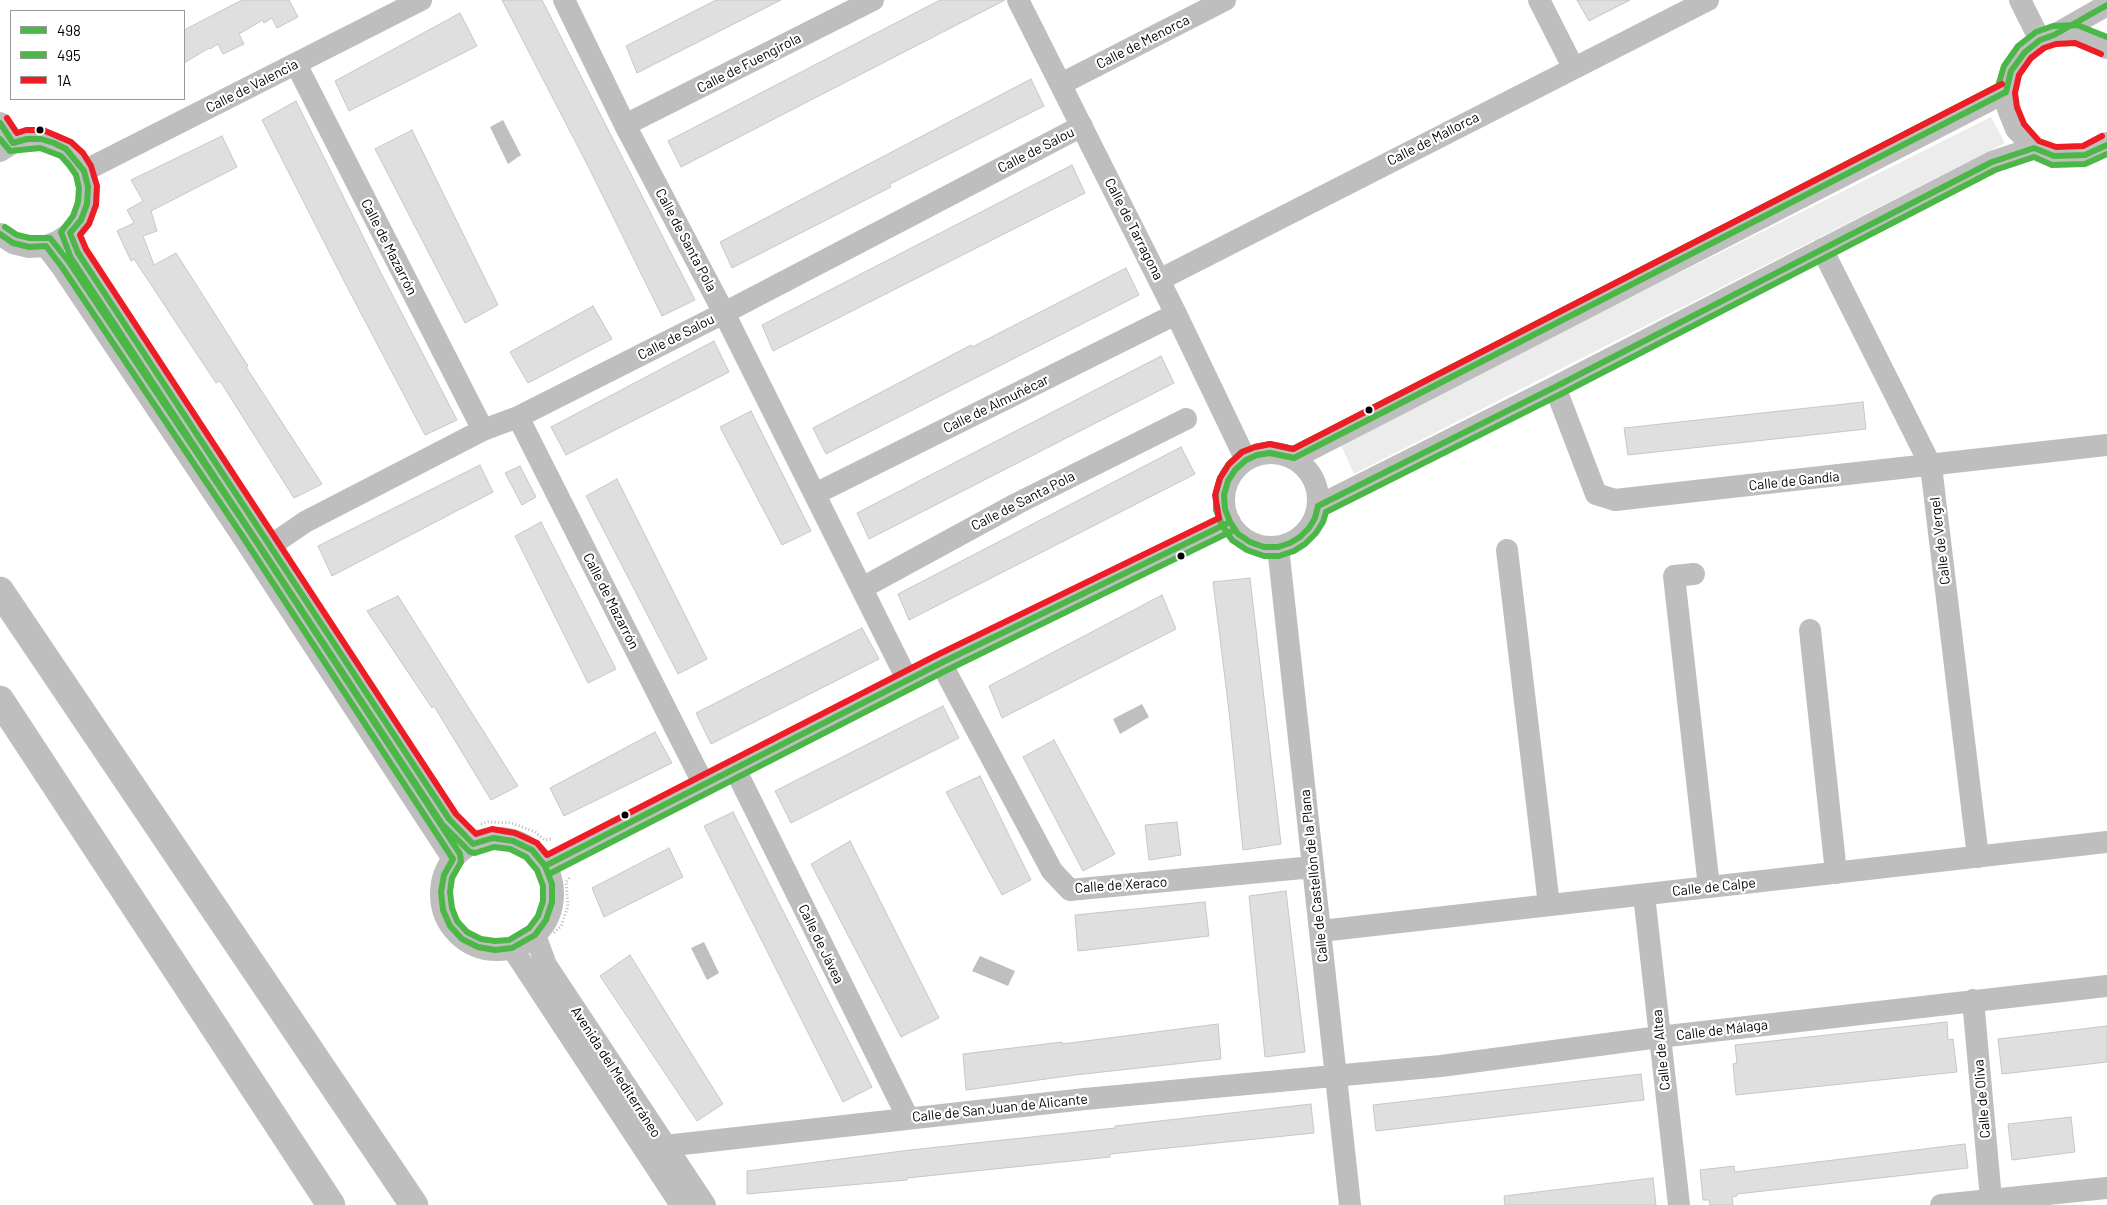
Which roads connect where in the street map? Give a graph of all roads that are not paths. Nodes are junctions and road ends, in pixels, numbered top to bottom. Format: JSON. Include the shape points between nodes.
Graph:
{"nodes":[{"id":1,"x":421,"y":0,"type":"edge"},
{"id":2,"x":564,"y":0,"type":"edge"},
{"id":3,"x":873,"y":0,"type":"edge"},
{"id":4,"x":1018,"y":0,"type":"edge"},
{"id":5,"x":1225,"y":0,"type":"edge"},
{"id":6,"x":1539,"y":0,"type":"edge"},
{"id":7,"x":1708,"y":0,"type":"edge"},
{"id":8,"x":2020,"y":0,"type":"edge"},
{"id":9,"x":2107,"y":5,"type":"edge"},
{"id":10,"x":2047,"y":38,"type":"junction"},
{"id":11,"x":2107,"y":48,"type":"edge"},
{"id":12,"x":296,"y":64,"type":"junction"},
{"id":13,"x":1573,"y":67,"type":"junction"},
{"id":14,"x":1061,"y":84,"type":"junction"},
{"id":15,"x":2006,"y":92,"type":"junction"},
{"id":16,"x":0,"y":123,"type":"edge"},
{"id":17,"x":625,"y":125,"type":"junction"},
{"id":18,"x":1082,"y":126,"type":"junction"},
{"id":19,"x":7,"y":147,"type":"edge"},
{"id":20,"x":2034,"y":148,"type":"junction"},
{"id":21,"x":2105,"y":150,"type":"edge"},
{"id":22,"x":84,"y":171,"type":"junction"},
{"id":23,"x":70,"y":233,"type":"junction"},
{"id":24,"x":0,"y":234,"type":"edge"},
{"id":25,"x":46,"y":246,"type":"junction"},
{"id":26,"x":1822,"y":249,"type":"junction"},
{"id":27,"x":1159,"y":280,"type":"junction"},
{"id":28,"x":724,"y":313,"type":"junction"},
{"id":29,"x":1176,"y":314,"type":"junction"},
{"id":30,"x":1555,"y":387,"type":"junction"},
{"id":31,"x":518,"y":416,"type":"junction"},
{"id":32,"x":1186,"y":419,"type":"dead end"},
{"id":33,"x":483,"y":430,"type":"junction"},
{"id":34,"x":2107,"y":445,"type":"edge"},
{"id":35,"x":1294,"y":458,"type":"junction"},
{"id":36,"x":1246,"y":460,"type":"junction"},
{"id":37,"x":1931,"y":466,"type":"junction"},
{"id":38,"x":815,"y":494,"type":"junction"},
{"id":39,"x":1318,"y":506,"type":"junction"},
{"id":40,"x":1230,"y":522,"type":"junction"},
{"id":41,"x":270,"y":546,"type":"junction"},
{"id":42,"x":1278,"y":547,"type":"junction"},
{"id":43,"x":1507,"y":550,"type":"dead end"},
{"id":44,"x":1694,"y":574,"type":"dead end"},
{"id":45,"x":862,"y":588,"type":"junction"},
{"id":46,"x":0,"y":591,"type":"edge"},
{"id":47,"x":1810,"y":630,"type":"dead end"},
{"id":48,"x":941,"y":663,"type":"junction"},
{"id":49,"x":908,"y":681,"type":"junction"},
{"id":50,"x":0,"y":700,"type":"edge"},
{"id":51,"x":735,"y":769,"type":"junction"},
{"id":52,"x":704,"y":784,"type":"junction"},
{"id":53,"x":2107,"y":842,"type":"edge"},
{"id":54,"x":473,"y":844,"type":"junction"},
{"id":55,"x":1978,"y":857,"type":"junction"},
{"id":56,"x":453,"y":859,"type":"junction"},
{"id":57,"x":545,"y":866,"type":"junction"},
{"id":58,"x":1313,"y":867,"type":"junction"},
{"id":59,"x":1836,"y":873,"type":"junction"},
{"id":60,"x":1709,"y":887,"type":"junction"},
{"id":61,"x":1644,"y":895,"type":"junction"},
{"id":62,"x":1549,"y":905,"type":"junction"},
{"id":63,"x":1320,"y":931,"type":"junction"},
{"id":64,"x":535,"y":935,"type":"junction"},
{"id":65,"x":512,"y":948,"type":"junction"},
{"id":66,"x":2107,"y":986,"type":"edge"},
{"id":67,"x":1973,"y":1000,"type":"junction"},
{"id":68,"x":1659,"y":1037,"type":"junction"},
{"id":69,"x":1337,"y":1075,"type":"junction"},
{"id":70,"x":908,"y":1118,"type":"junction"},
{"id":71,"x":665,"y":1146,"type":"junction"},
{"id":72,"x":2107,"y":1188,"type":"edge"},
{"id":73,"x":1991,"y":1198,"type":"junction"},
{"id":74,"x":331,"y":1205,"type":"edge"},
{"id":75,"x":414,"y":1205,"type":"edge"},
{"id":76,"x":682,"y":1205,"type":"edge"},
{"id":77,"x":705,"y":1205,"type":"edge"},
{"id":78,"x":1350,"y":1205,"type":"edge"},
{"id":79,"x":1679,"y":1205,"type":"edge"},
{"id":80,"x":1941,"y":1205,"type":"edge"}],
"edges":[{"from":1,"to":12,"type":"street","name":"Calle de Valencia"},
{"from":2,"to":17,"type":"street","name":"Calle de Santa Pola"},
{"from":3,"to":17,"type":"street","name":"Calle de Fuengirola"},
{"from":4,"to":14,"type":"street","name":"Calle de Tarragona"},
{"from":5,"to":14,"type":"street","name":"Calle de Menorca"},
{"from":6,"to":13,"type":"street"},
{"from":7,"to":13,"type":"street","name":"Calle de Mallorca"},
{"from":8,"to":10,"type":"street"},
{"from":9,"to":10,"type":"street"},
{"from":10,"to":11,"type":"street","via":[[2076,34]]},
{"from":10,"to":15,"type":"street","via":[[2024,52],[2012,71]]},
{"from":12,"to":22,"type":"street","name":"Calle de Valencia"},
{"from":12,"to":33,"type":"street","name":"Calle de Mazarrón"},
{"from":13,"to":27,"type":"street","name":"Calle de Mallorca"},
{"from":14,"to":18,"type":"street","name":"Calle de Tarragona"},
{"from":15,"to":20,"type":"street","via":[[2008,109],[2016,129]]},
{"from":15,"to":35,"type":"street"},
{"from":16,"to":19,"type":"street"},
{"from":17,"to":28,"type":"street","name":"Calle de Santa Pola"},
{"from":18,"to":27,"type":"street","name":"Calle de Tarragona"},
{"from":18,"to":28,"type":"street","name":"Calle de Salou"},
{"from":19,"to":22,"type":"street","via":[[26,139],[54,143],[66,149]]},
{"from":20,"to":21,"type":"street","via":[[2054,156],[2085,155]]},
{"from":20,"to":26,"type":"street","via":[[1992,162]]},
{"from":22,"to":23,"type":"street","via":[[88,187],[87,204],[81,220]]},
{"from":23,"to":25,"type":"street"},
{"from":23,"to":41,"type":"street","via":[[78,253]]},
{"from":24,"to":25,"type":"street","via":[[21,245]]},
{"from":25,"to":56,"type":"street","via":[[241,534]]},
{"from":26,"to":30,"type":"street"},
{"from":26,"to":37,"type":"street","name":"Calle de Vergel"},
{"from":27,"to":29,"type":"street","name":"Calle de Tarragona"},
{"from":28,"to":31,"type":"street","name":"Calle de Salou"},
{"from":28,"to":38,"type":"street","name":"Calle de Santa Pola"},
{"from":29,"to":36,"type":"street","name":"Calle de Tarragona"},
{"from":29,"to":38,"type":"street","name":"Calle de Almuñécar"},
{"from":30,"to":37,"type":"street","name":"Calle de Gandía","via":[[1596,494],[1615,500]]},
{"from":30,"to":39,"type":"street"},
{"from":31,"to":33,"type":"street","name":"Calle de Salou"},
{"from":31,"to":52,"type":"street","name":"Calle de Mazarrón"},
{"from":32,"to":45,"type":"street","name":"Calle de Santa Pola","via":[[1018,503]]},
{"from":33,"to":41,"type":"street","name":"Calle de Salou","via":[[305,522]]},
{"from":34,"to":37,"type":"street","name":"Calle de Gandía"},
{"from":35,"to":36,"type":"street","via":[[1270,452]]},
{"from":35,"to":39,"type":"street","via":[[1313,478]]},
{"from":36,"to":40,"type":"street","via":[[1228,481],[1224,495]]},
{"from":37,"to":55,"type":"street","name":"Calle de Vergel"},
{"from":38,"to":45,"type":"street","name":"Calle de Santa Pola"},
{"from":39,"to":42,"type":"street","via":[[1309,528],[1300,537]]},
{"from":40,"to":42,"type":"street","via":[[1238,534],[1250,542]]},
{"from":40,"to":48,"type":"street"},
{"from":41,"to":54,"type":"street","via":[[449,819]]},
{"from":42,"to":58,"type":"street","name":"Calle de Castellón de la Plana"},
{"from":43,"to":62,"type":"street"},
{"from":44,"to":60,"type":"street","via":[[1674,576]]},
{"from":45,"to":49,"type":"street","name":"Calle de Santa Pola"},
{"from":46,"to":75,"type":"highway"},
{"from":47,"to":59,"type":"street"},
{"from":48,"to":49,"type":"street"},
{"from":48,"to":58,"type":"street","name":"Calle de Xeraco","via":[[1052,871],[1070,890]]},
{"from":49,"to":51,"type":"street"},
{"from":50,"to":74,"type":"highway"},
{"from":51,"to":52,"type":"street"},
{"from":51,"to":70,"type":"street","name":"Calle de Jávea"},
{"from":52,"to":57,"type":"street"},
{"from":53,"to":55,"type":"street","name":"Calle de Calpe"},
{"from":54,"to":56,"type":"street"},
{"from":54,"to":57,"type":"street","via":[[493,838],[514,841],[532,850]]},
{"from":55,"to":59,"type":"street","name":"Calle de Calpe"},
{"from":56,"to":65,"type":"street","via":[[444,875],[441,892],[443,910],[450,926],[462,939],[478,947]]},
{"from":57,"to":64,"type":"street","via":[[552,884],[552,902],[546,920]]},
{"from":58,"to":63,"type":"street","name":"Calle de Castellón de la Plana"},
{"from":59,"to":60,"type":"street","name":"Calle de Calpe"},
{"from":60,"to":61,"type":"street","name":"Calle de Calpe"},
{"from":61,"to":62,"type":"street","name":"Calle de Calpe"},
{"from":61,"to":68,"type":"street","name":"Calle de Altea"},
{"from":62,"to":63,"type":"street","name":"Calle de Calpe"},
{"from":63,"to":69,"type":"street","name":"Calle de Castellón de la Plana"},
{"from":64,"to":65,"type":"street"},
{"from":64,"to":71,"type":"street","name":"Avenida del Mediterráneo","via":[[546,965]]},
{"from":65,"to":76,"type":"street","name":"Avenida del Mediterráneo"},
{"from":66,"to":67,"type":"street","name":"Calle de Málaga"},
{"from":67,"to":68,"type":"street","name":"Calle de Málaga"},
{"from":67,"to":73,"type":"street","name":"Calle de Oliva"},
{"from":68,"to":69,"type":"street","name":"Calle de Málaga","via":[[1441,1066]]},
{"from":68,"to":79,"type":"street","name":"Calle de Altea"},
{"from":69,"to":70,"type":"street","name":"Calle de San Juan de Alicante"},
{"from":69,"to":78,"type":"street","name":"Calle de Castellón de la Plana"},
{"from":70,"to":71,"type":"street","name":"Calle de San Juan de Alicante"},
{"from":71,"to":77,"type":"street","name":"Avenida del Mediterráneo"},
{"from":72,"to":73,"type":"street"},
{"from":73,"to":80,"type":"street"}]}
